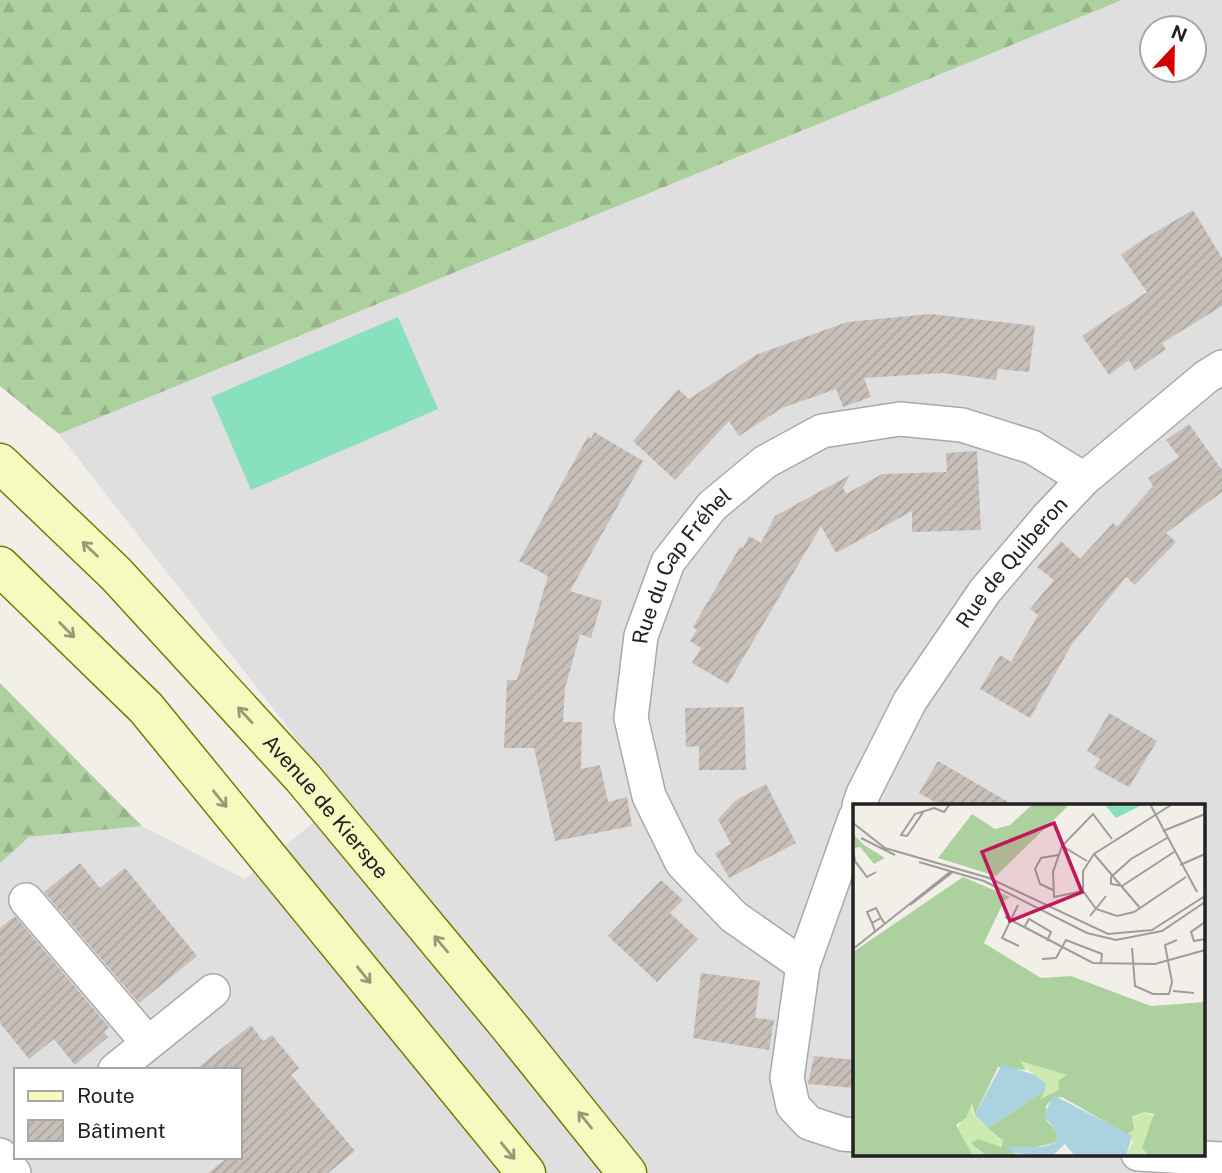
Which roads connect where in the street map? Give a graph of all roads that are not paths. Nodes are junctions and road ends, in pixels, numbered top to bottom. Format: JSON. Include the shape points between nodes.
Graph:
{"nodes":[{"id":1,"x":1217,"y":381,"type":"edge"},
{"id":2,"x":0,"y":463,"type":"edge"},
{"id":3,"x":1084,"y":479,"type":"junction"},
{"id":4,"x":0,"y":566,"type":"edge"},
{"id":5,"x":860,"y":804,"type":"edge"},
{"id":6,"x":853,"y":824,"type":"edge"},
{"id":7,"x":26,"y":900,"type":"dead end"},
{"id":8,"x":803,"y":965,"type":"junction"},
{"id":9,"x":212,"y":991,"type":"dead end"},
{"id":10,"x":148,"y":1044,"type":"junction"},
{"id":11,"x":118,"y":1068,"type":"edge"},
{"id":12,"x":853,"y":1135,"type":"edge"},
{"id":13,"x":1172,"y":1156,"type":"edge"},
{"id":14,"x":1222,"y":1159,"type":"edge"},
{"id":15,"x":526,"y":1173,"type":"edge"},
{"id":16,"x":627,"y":1173,"type":"edge"}],
"edges":[{"from":1,"to":3,"type":"street","name":"Rue de Quiberon"},
{"from":16,"to":2,"type":"main road","name":"Avenue de Kierspe","one_way":true,"via":[[303,778],[116,574]]},
{"from":3,"to":5,"type":"street","name":"Rue de Quiberon","via":[[985,591],[910,701]]},
{"from":3,"to":8,"type":"street","name":"Rue du Cap Fréhel","via":[[1032,447],[961,425],[901,419],[822,431],[765,463],[712,506],[668,562],[642,636],[631,718],[649,796],[682,863],[734,917]]},
{"from":4,"to":15,"type":"main road","one_way":true,"via":[[146,708]]},
{"from":6,"to":8,"type":"street"},
{"from":7,"to":10,"type":"street"},
{"from":8,"to":12,"type":"street","via":[[787,1078],[793,1106],[809,1123]]},
{"from":9,"to":10,"type":"street"},
{"from":10,"to":11,"type":"street"},
{"from":13,"to":14,"type":"street"}]}
